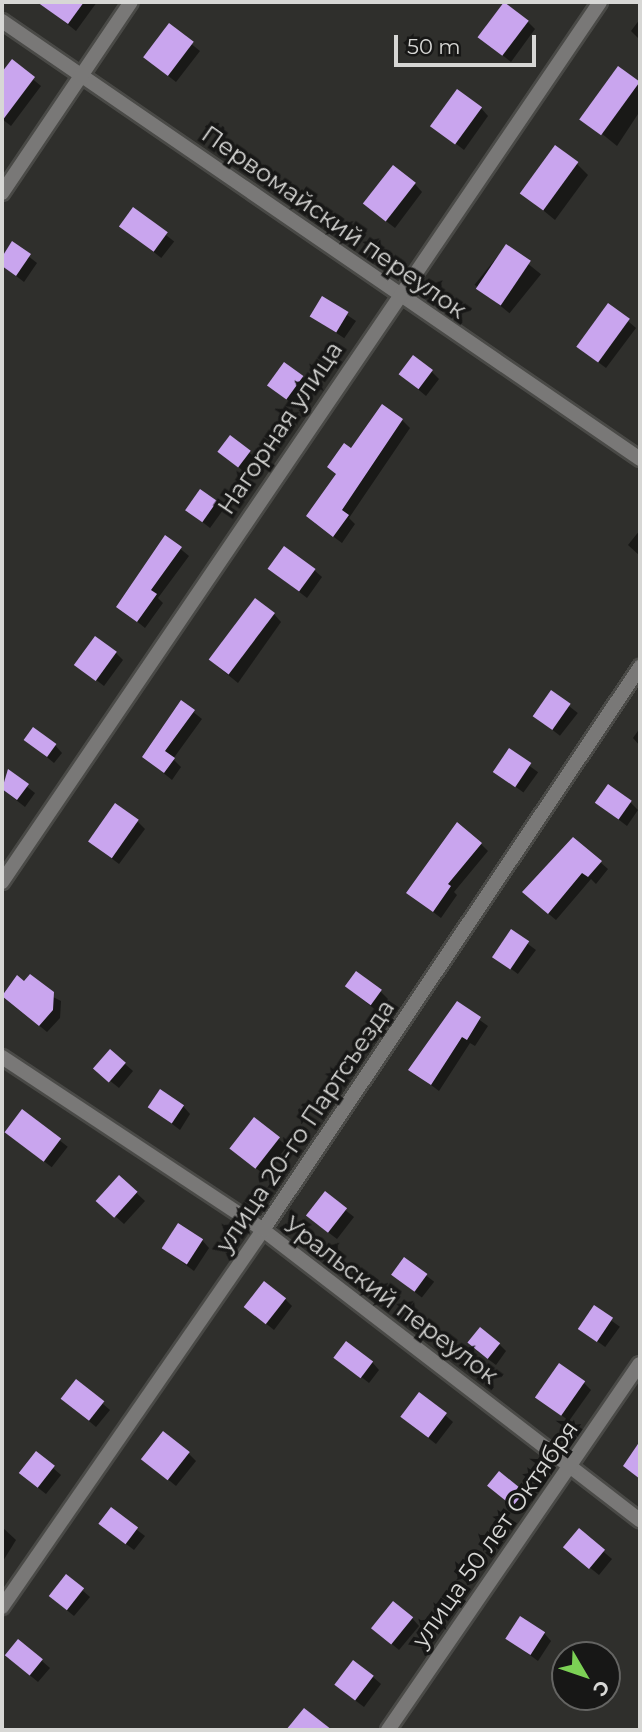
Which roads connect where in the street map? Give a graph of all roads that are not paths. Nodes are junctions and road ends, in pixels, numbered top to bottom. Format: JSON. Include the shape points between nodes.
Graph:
{"nodes":[{"id":1,"x":131,"y":2,"type":"edge"},
{"id":2,"x":600,"y":2,"type":"edge"},
{"id":3,"x":2,"y":21,"type":"edge"},
{"id":4,"x":82,"y":74,"type":"junction"},
{"id":5,"x":2,"y":193,"type":"edge"},
{"id":6,"x":396,"y":296,"type":"junction"},
{"id":7,"x":640,"y":459,"type":"edge"},
{"id":8,"x":640,"y":667,"type":"edge"},
{"id":9,"x":2,"y":882,"type":"edge"},
{"id":10,"x":2,"y":1058,"type":"edge"},
{"id":11,"x":263,"y":1230,"type":"junction"},
{"id":12,"x":640,"y":1364,"type":"edge"},
{"id":13,"x":569,"y":1465,"type":"junction"},
{"id":14,"x":640,"y":1520,"type":"edge"},
{"id":15,"x":2,"y":1607,"type":"edge"},
{"id":16,"x":388,"y":1730,"type":"edge"}],
"edges":[{"from":1,"to":4,"type":"street"},
{"from":2,"to":6,"type":"street","name":"Нагорная улица"},
{"from":3,"to":4,"type":"street","name":"Первомайский переулок"},
{"from":4,"to":5,"type":"street"},
{"from":4,"to":6,"type":"street","name":"Первомайский переулок"},
{"from":6,"to":7,"type":"street","name":"Первомайский переулок"},
{"from":6,"to":9,"type":"street","name":"Нагорная улица"},
{"from":8,"to":11,"type":"street","name":"улица 20-го Партсъезда"},
{"from":10,"to":11,"type":"street","name":"Уральский переулок"},
{"from":11,"to":13,"type":"street","name":"Уральский переулок"},
{"from":11,"to":15,"type":"street","name":"улица 20-го Партсъезда"},
{"from":12,"to":13,"type":"street","name":"улица 50 лет Октября"},
{"from":13,"to":14,"type":"street","name":"Уральский переулок"},
{"from":13,"to":16,"type":"street","name":"улица 50 лет Октября"}]}
